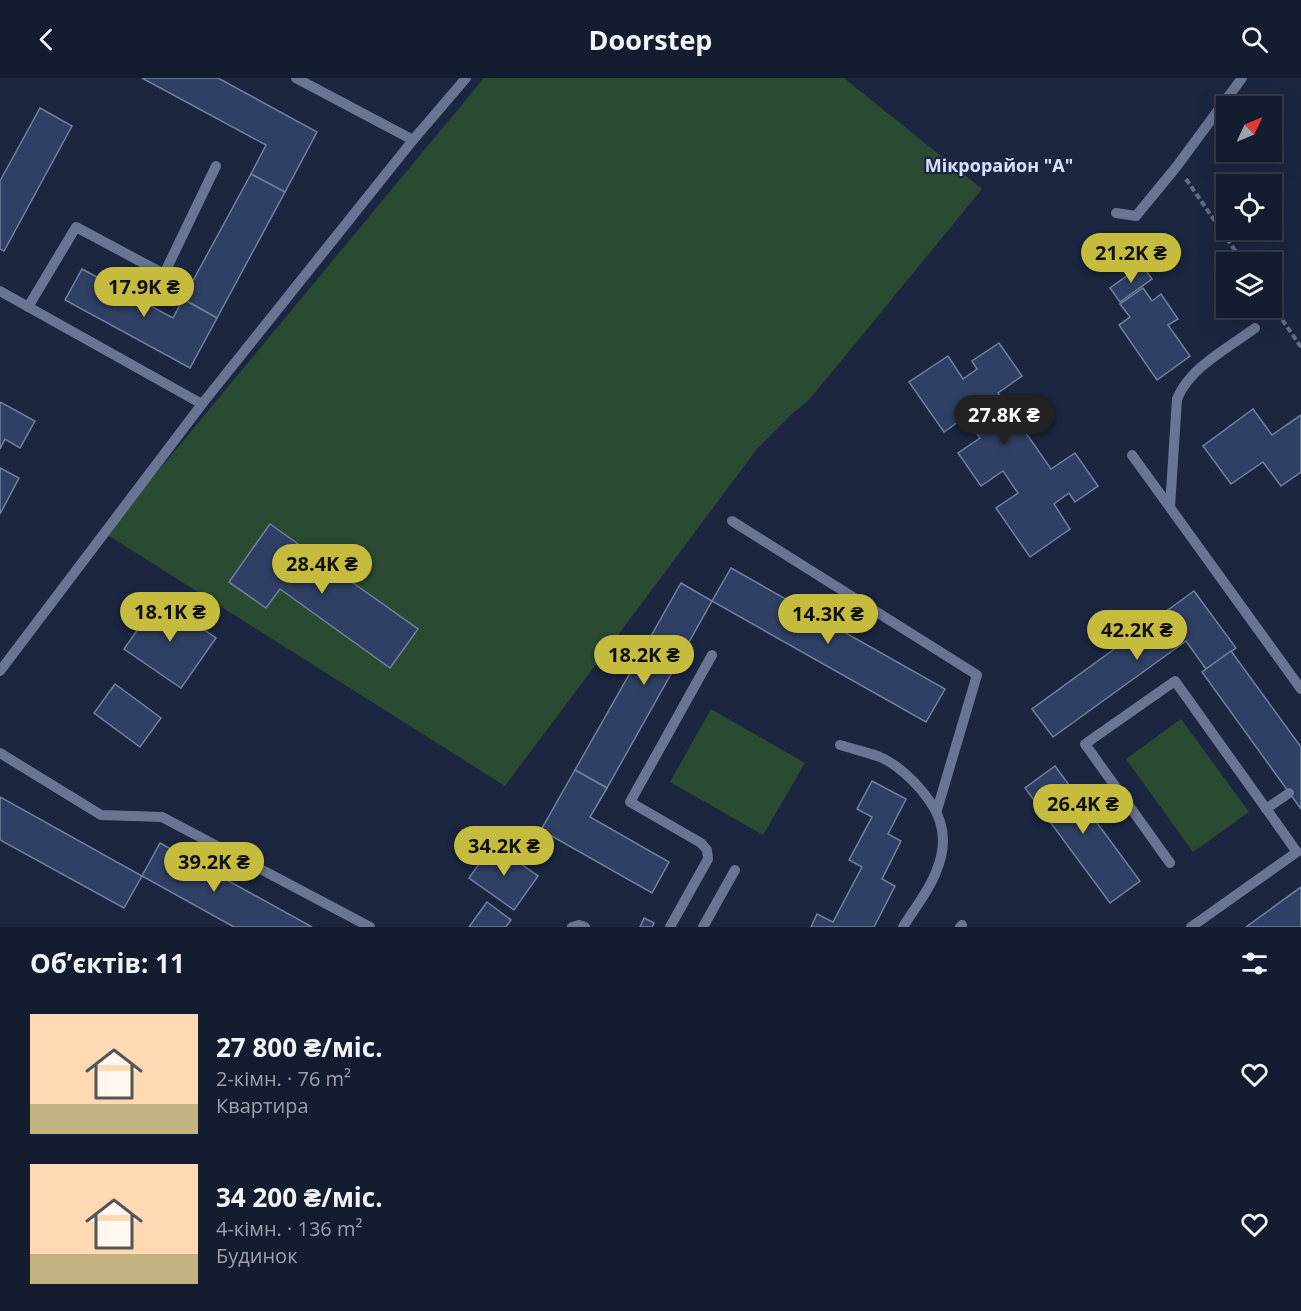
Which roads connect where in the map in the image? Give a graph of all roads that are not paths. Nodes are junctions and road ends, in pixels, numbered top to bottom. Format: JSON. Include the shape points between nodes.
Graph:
{"nodes":[{"id":1,"x":296,"y":78,"type":"edge"},
{"id":2,"x":466,"y":78,"type":"edge"},
{"id":3,"x":1242,"y":78,"type":"edge"},
{"id":4,"x":413,"y":140,"type":"junction"},
{"id":5,"x":216,"y":166,"type":"dead end"},
{"id":6,"x":1116,"y":213,"type":"dead end"},
{"id":7,"x":0,"y":291,"type":"edge"},
{"id":8,"x":28,"y":307,"type":"junction"},
{"id":9,"x":1255,"y":328,"type":"dead end"},
{"id":10,"x":202,"y":404,"type":"junction"},
{"id":11,"x":1132,"y":455,"type":"dead end"},
{"id":12,"x":1170,"y":507,"type":"junction"},
{"id":13,"x":732,"y":521,"type":"dead end"},
{"id":14,"x":712,"y":655,"type":"dead end"},
{"id":15,"x":0,"y":671,"type":"edge"},
{"id":16,"x":1301,"y":689,"type":"edge"},
{"id":17,"x":840,"y":745,"type":"dead end"},
{"id":18,"x":0,"y":753,"type":"edge"},
{"id":19,"x":1289,"y":793,"type":"dead end"},
{"id":20,"x":1266,"y":809,"type":"junction"},
{"id":21,"x":937,"y":810,"type":"junction"},
{"id":22,"x":1170,"y":863,"type":"dead end"},
{"id":23,"x":735,"y":870,"type":"dead end"},
{"id":24,"x":370,"y":927,"type":"edge"},
{"id":25,"x":572,"y":927,"type":"edge"},
{"id":26,"x":585,"y":927,"type":"edge"},
{"id":27,"x":670,"y":927,"type":"edge"},
{"id":28,"x":703,"y":927,"type":"edge"},
{"id":29,"x":903,"y":927,"type":"edge"},
{"id":30,"x":1191,"y":927,"type":"edge"}],
"edges":[{"from":1,"to":4,"type":"lane"},
{"from":2,"to":4,"type":"lane"},
{"from":3,"to":6,"type":"lane","via":[[1136,216]]},
{"from":4,"to":10,"type":"lane"},
{"from":5,"to":8,"type":"lane","via":[[164,274],[76,227]]},
{"from":7,"to":8,"type":"lane"},
{"from":8,"to":10,"type":"lane"},
{"from":9,"to":12,"type":"lane","via":[[1193,374],[1176,399]]},
{"from":10,"to":15,"type":"lane"},
{"from":11,"to":12,"type":"lane"},
{"from":12,"to":16,"type":"lane"},
{"from":13,"to":21,"type":"lane","via":[[977,675]]},
{"from":14,"to":27,"type":"lane","via":[[630,802],[707,850],[708,859]]},
{"from":17,"to":21,"type":"lane","via":[[880,757],[903,771]]},
{"from":18,"to":24,"type":"lane","via":[[101,815],[162,816]]},
{"from":19,"to":20,"type":"lane"},
{"from":20,"to":22,"type":"lane","via":[[1175,681],[1085,744]]},
{"from":20,"to":30,"type":"lane","via":[[1297,852]]},
{"from":21,"to":29,"type":"lane","via":[[943,832],[936,872]]},
{"from":23,"to":28,"type":"lane"},
{"from":25,"to":26,"type":"lane"}]}
